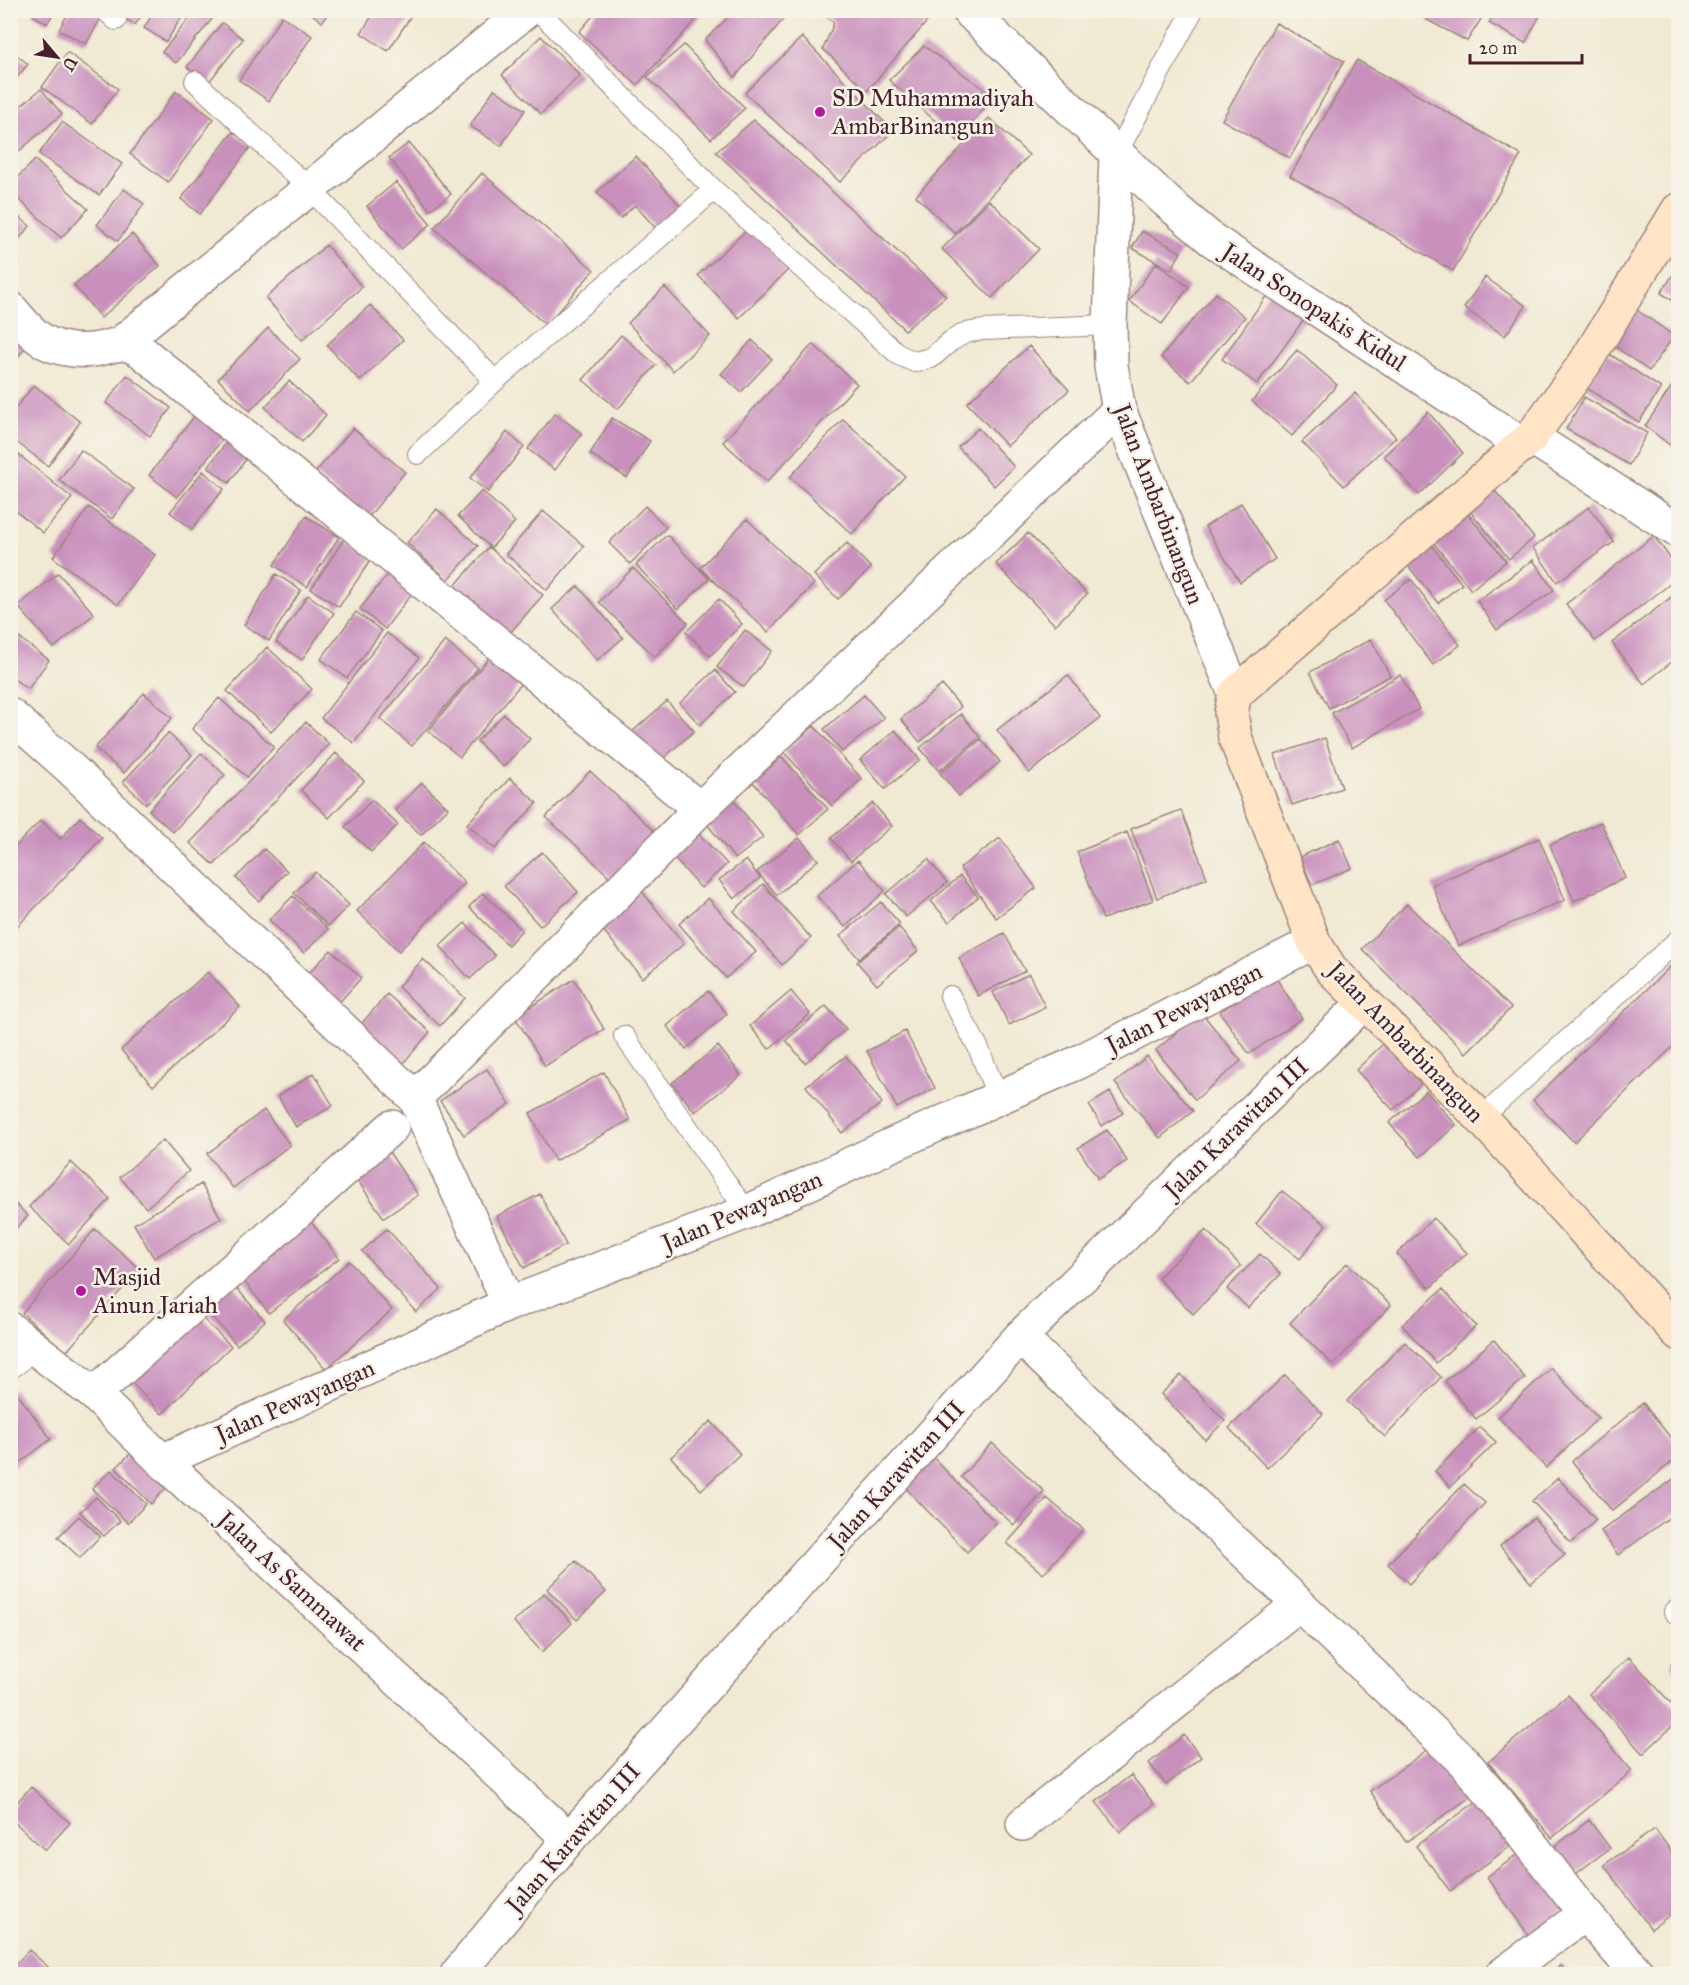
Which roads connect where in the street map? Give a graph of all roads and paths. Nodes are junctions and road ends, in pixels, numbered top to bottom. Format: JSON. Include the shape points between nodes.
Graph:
{"nodes":[{"id":1,"x":527,"y":10,"type":"edge"},
{"id":2,"x":538,"y":10,"type":"edge"},
{"id":3,"x":968,"y":10,"type":"edge"},
{"id":4,"x":1193,"y":10,"type":"edge"},
{"id":5,"x":195,"y":81,"type":"dead end"},
{"id":6,"x":1116,"y":154,"type":"junction"},
{"id":7,"x":310,"y":189,"type":"junction"},
{"id":8,"x":714,"y":190,"type":"junction"},
{"id":9,"x":1678,"y":210,"type":"edge"},
{"id":10,"x":10,"y":308,"type":"edge"},
{"id":11,"x":1110,"y":325,"type":"junction"},
{"id":12,"x":121,"y":343,"type":"junction"},
{"id":13,"x":495,"y":381,"type":"junction"},
{"id":14,"x":1119,"y":410,"type":"junction"},
{"id":15,"x":1527,"y":441,"type":"junction"},
{"id":16,"x":418,"y":454,"type":"dead end"},
{"id":17,"x":1678,"y":531,"type":"edge"},
{"id":18,"x":1235,"y":694,"type":"junction"},
{"id":19,"x":10,"y":714,"type":"edge"},
{"id":20,"x":700,"y":809,"type":"junction"},
{"id":21,"x":1678,"y":940,"type":"edge"},
{"id":22,"x":1314,"y":942,"type":"junction"},
{"id":23,"x":950,"y":996,"type":"dead end"},
{"id":24,"x":1365,"y":1003,"type":"junction"},
{"id":25,"x":624,"y":1036,"type":"dead end"},
{"id":26,"x":415,"y":1098,"type":"junction"},
{"id":27,"x":998,"y":1098,"type":"junction"},
{"id":28,"x":1481,"y":1118,"type":"junction"},
{"id":29,"x":392,"y":1127,"type":"dead end"},
{"id":30,"x":747,"y":1212,"type":"junction"},
{"id":31,"x":509,"y":1304,"type":"junction"},
{"id":32,"x":1678,"y":1333,"type":"edge"},
{"id":33,"x":1020,"y":1337,"type":"junction"},
{"id":34,"x":17,"y":1348,"type":"edge"},
{"id":35,"x":94,"y":1394,"type":"junction"},
{"id":36,"x":162,"y":1461,"type":"junction"},
{"id":37,"x":1299,"y":1604,"type":"junction"},
{"id":38,"x":1023,"y":1824,"type":"dead end"},
{"id":39,"x":569,"y":1839,"type":"junction"},
{"id":40,"x":1585,"y":1914,"type":"junction"},
{"id":41,"x":457,"y":1974,"type":"edge"},
{"id":42,"x":1503,"y":1974,"type":"edge"},
{"id":43,"x":1638,"y":1974,"type":"edge"}],
"edges":[{"from":1,"to":7,"type":"street"},
{"from":2,"to":8,"type":"lane"},
{"from":3,"to":6,"type":"street"},
{"from":4,"to":6,"type":"lane"},
{"from":5,"to":7,"type":"lane"},
{"from":6,"to":11,"type":"street","name":"Jalan Ambarbinangun"},
{"from":6,"to":15,"type":"street","name":"Jalan Sonopakis Kidul","via":[[1211,239]]},
{"from":7,"to":12,"type":"street"},
{"from":7,"to":13,"type":"lane"},
{"from":8,"to":11,"type":"lane","via":[[899,355],[915,363],[931,358],[965,333]]},
{"from":8,"to":13,"type":"lane"},
{"from":9,"to":15,"type":"main road","via":[[1585,363]]},
{"from":10,"to":12,"type":"street","via":[[39,338],[58,348],[92,350]]},
{"from":11,"to":14,"type":"street","name":"Jalan Ambarbinangun","via":[[1111,366]]},
{"from":12,"to":20,"type":"street","via":[[141,351]]},
{"from":13,"to":16,"type":"lane"},
{"from":14,"to":18,"type":"street","name":"Jalan Ambarbinangun"},
{"from":14,"to":20,"type":"street"},
{"from":15,"to":17,"type":"street","name":"Jalan Sonopakis Kidul"},
{"from":15,"to":18,"type":"main road"},
{"from":18,"to":22,"type":"main road","name":"Jalan Ambarbinangun","via":[[1235,737]]},
{"from":19,"to":26,"type":"street"},
{"from":20,"to":26,"type":"street"},
{"from":21,"to":28,"type":"lane"},
{"from":22,"to":24,"type":"main road","name":"Jalan Ambarbinangun","via":[[1331,969]]},
{"from":22,"to":27,"type":"street","name":"Jalan Pewayangan","via":[[1077,1063]]},
{"from":23,"to":27,"type":"lane","via":[[978,1047]]},
{"from":24,"to":28,"type":"main road","name":"Jalan Ambarbinangun"},
{"from":24,"to":33,"type":"street","name":"Jalan Karawitan III"},
{"from":25,"to":30,"type":"lane"},
{"from":26,"to":31,"type":"street"},
{"from":27,"to":30,"type":"street","name":"Jalan Pewayangan"},
{"from":28,"to":32,"type":"main road","name":"Jalan Ambarbinangun"},
{"from":29,"to":35,"type":"street"},
{"from":30,"to":31,"type":"street","name":"Jalan Pewayangan"},
{"from":31,"to":36,"type":"street","name":"Jalan Pewayangan"},
{"from":33,"to":37,"type":"street"},
{"from":33,"to":39,"type":"street","name":"Jalan Karawitan III"},
{"from":34,"to":35,"type":"street","name":"Jalan As Sammawat"},
{"from":35,"to":36,"type":"street","name":"Jalan As Sammawat"},
{"from":36,"to":39,"type":"street","name":"Jalan As Sammawat"},
{"from":37,"to":38,"type":"street"},
{"from":37,"to":40,"type":"street","via":[[1463,1761]]},
{"from":39,"to":41,"type":"street","name":"Jalan Karawitan III"},
{"from":40,"to":42,"type":"street"},
{"from":40,"to":43,"type":"street"}]}
